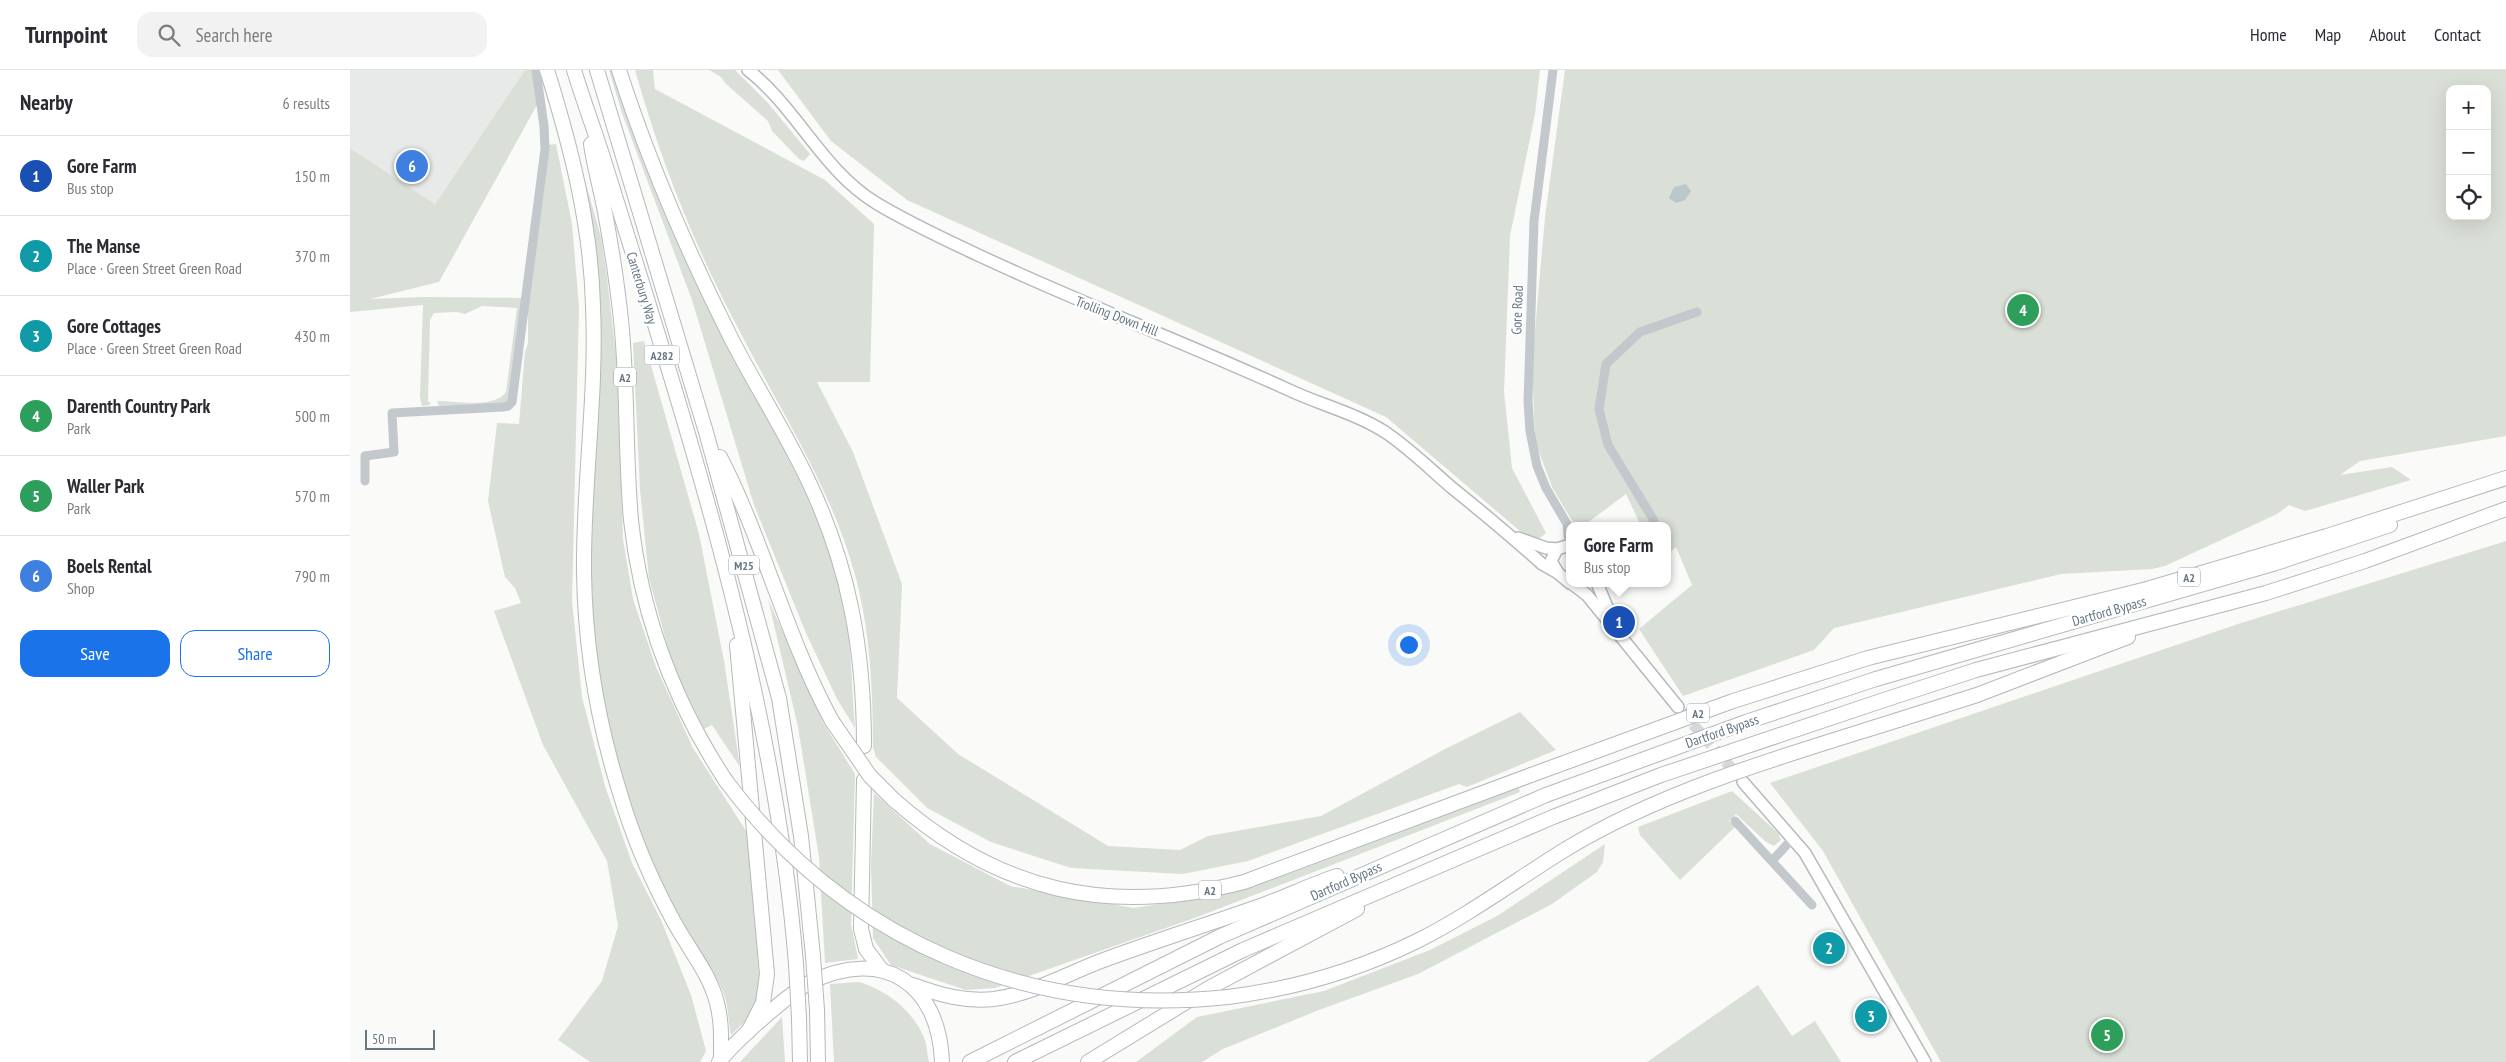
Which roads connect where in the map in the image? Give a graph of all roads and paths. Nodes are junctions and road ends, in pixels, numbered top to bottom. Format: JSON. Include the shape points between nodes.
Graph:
{"nodes":[{"id":1,"x":536,"y":70,"type":"edge"},
{"id":2,"x":547,"y":70,"type":"edge"},
{"id":3,"x":574,"y":70,"type":"edge"},
{"id":4,"x":597,"y":70,"type":"edge"},
{"id":5,"x":619,"y":70,"type":"edge"},
{"id":6,"x":628,"y":70,"type":"edge"},
{"id":7,"x":748,"y":70,"type":"edge"},
{"id":8,"x":1553,"y":70,"type":"edge"},
{"id":9,"x":588,"y":116,"type":"junction"},
{"id":10,"x":658,"y":172,"type":"junction"},
{"id":11,"x":1697,"y":312,"type":"dead end"},
{"id":12,"x":706,"y":432,"type":"junction"},
{"id":13,"x":2506,"y":478,"type":"edge"},
{"id":14,"x":364,"y":480,"type":"dead end"},
{"id":15,"x":2506,"y":484,"type":"edge"},
{"id":16,"x":2506,"y":509,"type":"edge"},
{"id":17,"x":1566,"y":522,"type":"edge"},
{"id":18,"x":1653,"y":522,"type":"edge"},
{"id":19,"x":1509,"y":534,"type":"junction"},
{"id":20,"x":1566,"y":546,"type":"edge"},
{"id":21,"x":1557,"y":549,"type":"junction"},
{"id":22,"x":1558,"y":573,"type":"junction"},
{"id":23,"x":1566,"y":577,"type":"edge"},
{"id":24,"x":1581,"y":587,"type":"edge"},
{"id":25,"x":1599,"y":587,"type":"edge"},
{"id":26,"x":732,"y":594,"type":"junction"},
{"id":27,"x":2166,"y":621,"type":"junction"},
{"id":28,"x":1617,"y":630,"type":"junction"},
{"id":29,"x":1678,"y":707,"type":"tunnel mouth"},
{"id":30,"x":864,"y":746,"type":"dead end"},
{"id":31,"x":864,"y":780,"type":"dead end"},
{"id":32,"x":1744,"y":782,"type":"tunnel mouth"},
{"id":33,"x":1735,"y":821,"type":"dead end"},
{"id":34,"x":1793,"y":838,"type":"junction"},
{"id":35,"x":1432,"y":843,"type":"junction"},
{"id":36,"x":1772,"y":861,"type":"junction"},
{"id":37,"x":1439,"y":864,"type":"junction"},
{"id":38,"x":1812,"y":905,"type":"dead end"},
{"id":39,"x":881,"y":969,"type":"junction"},
{"id":40,"x":913,"y":985,"type":"junction"},
{"id":41,"x":1150,"y":1022,"type":"junction"},
{"id":42,"x":748,"y":1032,"type":"junction"},
{"id":43,"x":720,"y":1061,"type":"edge"},
{"id":44,"x":942,"y":1061,"type":"edge"},
{"id":45,"x":800,"y":1062,"type":"edge"},
{"id":46,"x":818,"y":1062,"type":"edge"},
{"id":47,"x":970,"y":1062,"type":"edge"},
{"id":48,"x":1015,"y":1062,"type":"edge"},
{"id":49,"x":1088,"y":1062,"type":"edge"},
{"id":50,"x":1096,"y":1062,"type":"edge"},
{"id":51,"x":1925,"y":1062,"type":"edge"}],
"edges":[{"from":1,"to":14,"type":"street","via":[[545,149],[512,402],[503,407],[392,414],[394,452],[365,456]]},
{"from":2,"to":43,"type":"highway","via":[[577,173],[592,281],[593,363],[584,570],[592,678],[606,743],[634,834],[658,890],[717,1001]]},
{"from":3,"to":9,"type":"highway","name":"Canterbury Way","number":"A282"},
{"from":4,"to":12,"type":"highway","name":"Canterbury Way","number":"A282"},
{"from":5,"to":10,"type":"highway"},
{"from":6,"to":10,"type":"highway"},
{"from":7,"to":19,"type":"main road","name":"Trolling Down Hill","via":[[832,166],[874,202],[1047,288],[1371,424],[1398,442]]},
{"from":8,"to":17,"type":"street","name":"Gore Road","via":[[1534,222],[1528,401],[1537,466]]},
{"from":9,"to":26,"type":"highway","name":"Canterbury Way","number":"A282"},
{"from":9,"to":27,"type":"highway","number":"A2","bridge":true,"via":[[621,318],[631,519],[642,587],[670,676],[693,726],[726,780],[762,826],[827,886],[869,916],[938,953],[1024,984],[1085,997],[1167,1002],[1228,997],[1312,980],[1398,950],[1458,918],[1566,849],[1624,817],[1666,799],[1977,695],[2085,656]]},
{"from":10,"to":30,"type":"highway","via":[[712,298],[807,477],[835,544],[851,599],[859,644]]},
{"from":11,"to":18,"type":"street","via":[[1640,332],[1606,364],[1598,409],[1608,445]]},
{"from":12,"to":13,"type":"highway","number":"A2","bridge":true,"via":[[737,490],[797,644],[832,721],[870,776],[939,836],[994,868],[1058,889],[1101,896],[1154,898],[1244,882],[1723,704],[1868,658],[2155,586]]},
{"from":12,"to":46,"type":"highway","number":"M25","bridge":true,"via":[[779,698],[801,836],[813,956]]},
{"from":15,"to":35,"type":"highway","name":"Dartford Bypass","number":"A2","bridge":true,"via":[[2276,563],[1876,680],[1709,735],[1546,795]]},
{"from":16,"to":27,"type":"highway","name":"Dartford Bypass","number":"A2","via":[[2365,562]]},
{"from":19,"to":21,"type":"main road","name":"Trolling Down Hill","via":[[1532,544]]},
{"from":19,"to":22,"type":"main road","name":"Trolling Down Hill","via":[[1542,564]]},
{"from":20,"to":21,"type":"main road"},
{"from":21,"to":22,"type":"main road","via":[[1551,561]]},
{"from":22,"to":23,"type":"main road","name":"Trolling Down Hill"},
{"from":24,"to":28,"type":"main road","name":"Trolling Down Hill"},
{"from":25,"to":28,"type":"main road"},
{"from":26,"to":42,"type":"highway","via":[[767,974],[763,1003]]},
{"from":26,"to":45,"type":"highway","number":"M25","bridge":true,"via":[[752,678],[778,816],[796,964]]},
{"from":27,"to":37,"type":"highway","name":"Dartford Bypass","number":"A2","bridge":true,"via":[[1976,670],[1882,700],[1661,775]]},
{"from":28,"to":29,"type":"main road"},
{"from":31,"to":39,"type":"highway","via":[[861,929],[866,949]]},
{"from":32,"to":34,"type":"main road"},
{"from":33,"to":36,"type":"street"},
{"from":34,"to":36,"type":"street"},
{"from":34,"to":51,"type":"main road","via":[[1823,881]]},
{"from":35,"to":40,"type":"highway","via":[[1011,995],[968,1000],[943,996]]},
{"from":35,"to":47,"type":"highway","name":"Dartford Bypass","number":"A2","via":[[1219,938]]},
{"from":36,"to":38,"type":"street"},
{"from":37,"to":41,"type":"highway"},
{"from":37,"to":48,"type":"highway","name":"Dartford Bypass","number":"A2","via":[[1243,950]]},
{"from":39,"to":40,"type":"highway"},
{"from":39,"to":42,"type":"highway","via":[[844,972],[812,982]]},
{"from":40,"to":44,"type":"highway","via":[[936,1023]]},
{"from":41,"to":49,"type":"highway"},
{"from":41,"to":50,"type":"highway"},
{"from":42,"to":43,"type":"highway"}]}
